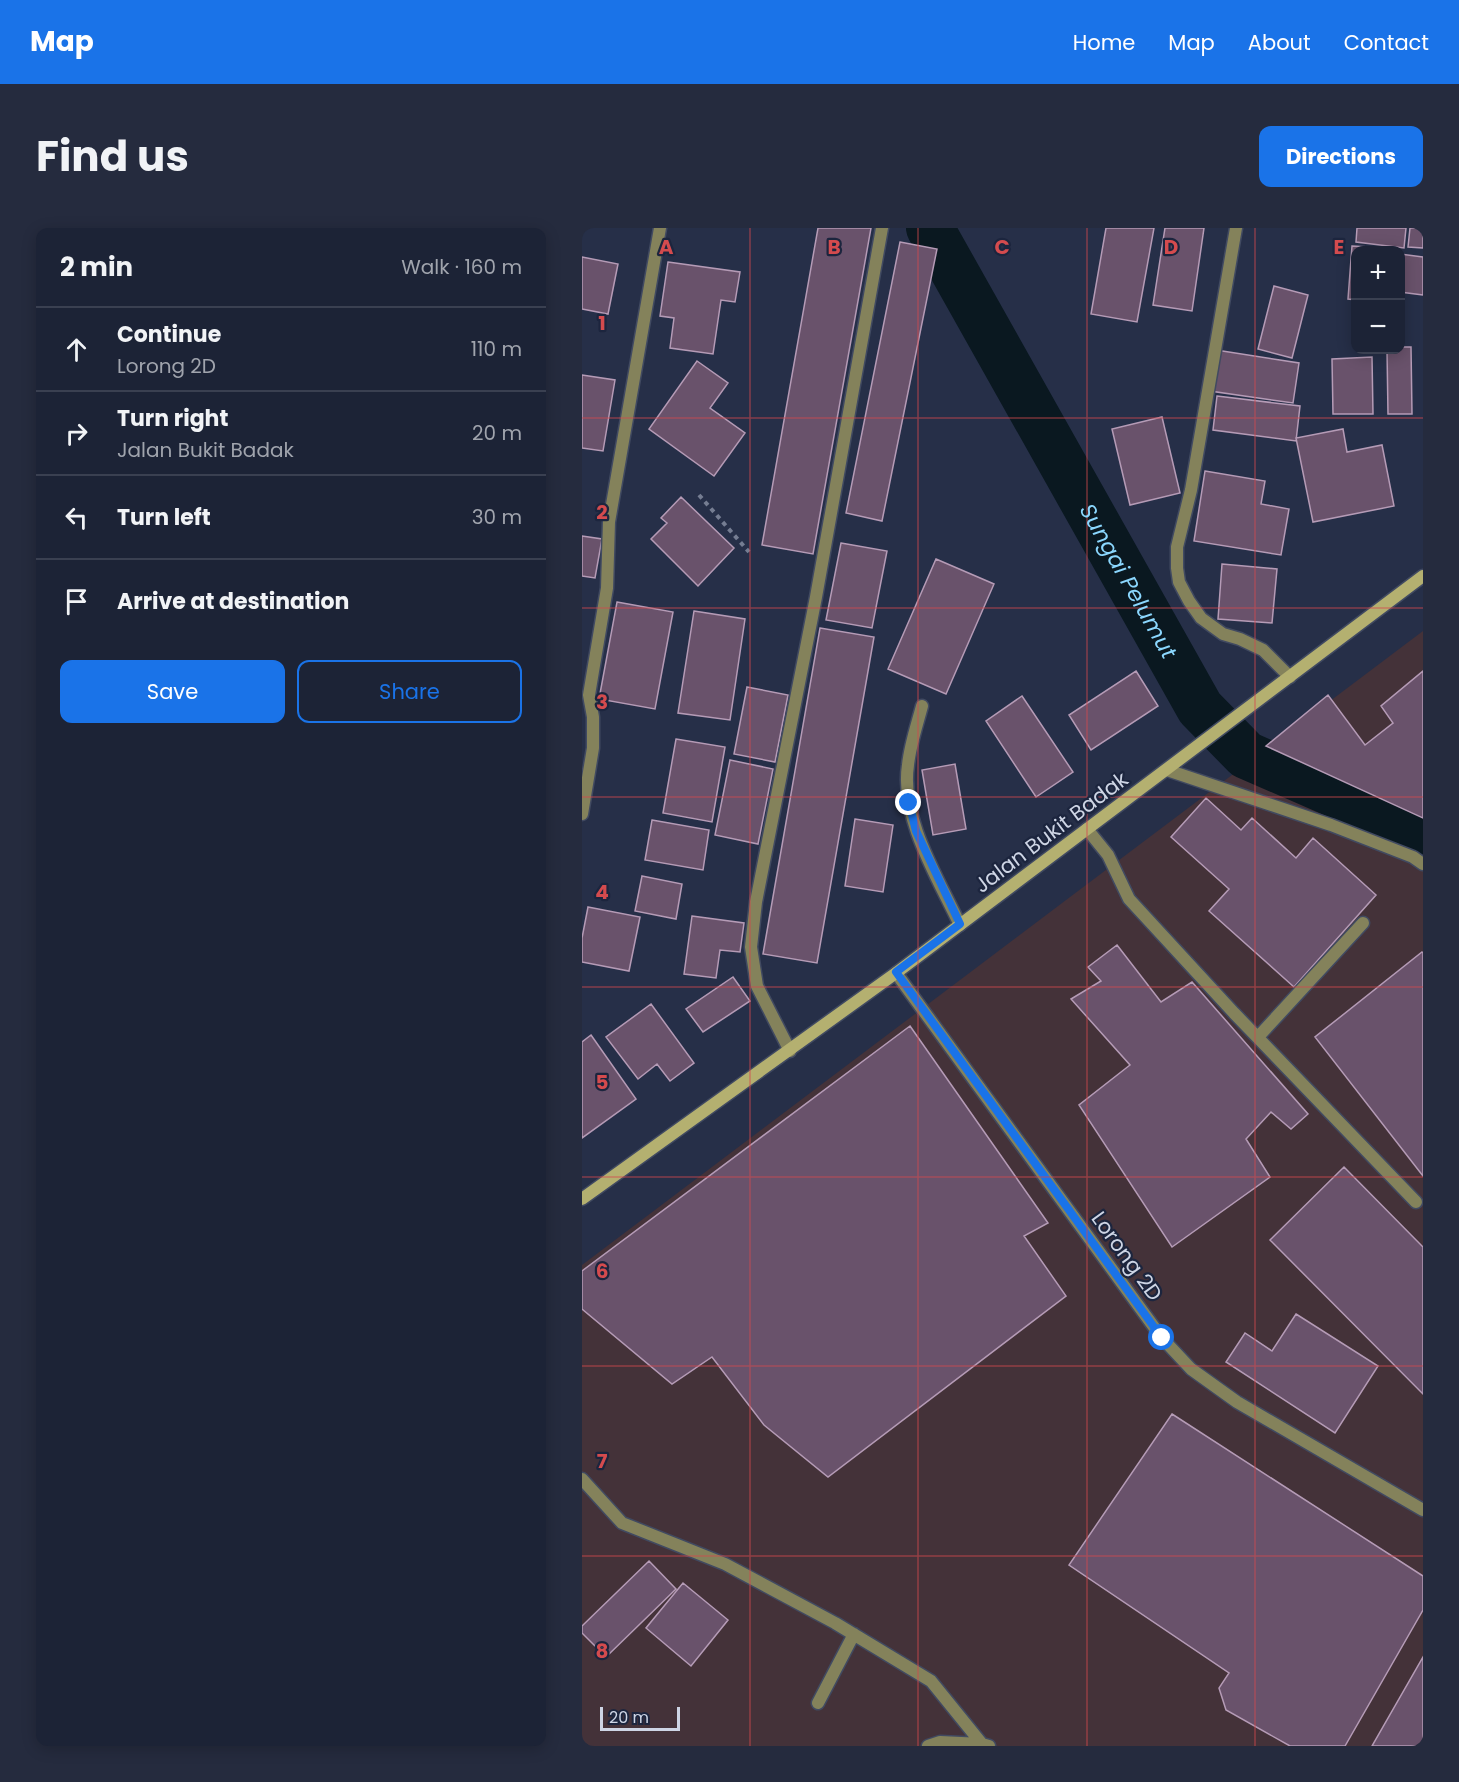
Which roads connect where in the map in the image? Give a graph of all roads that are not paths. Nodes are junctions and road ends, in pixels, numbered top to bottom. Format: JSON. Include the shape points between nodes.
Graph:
{"nodes":[{"id":1,"x":660,"y":228,"type":"edge"},
{"id":2,"x":882,"y":228,"type":"edge"},
{"id":3,"x":1236,"y":228,"type":"edge"},
{"id":4,"x":1423,"y":576,"type":"edge"},
{"id":5,"x":1290,"y":677,"type":"junction"},
{"id":6,"x":922,"y":706,"type":"dead end"},
{"id":7,"x":1167,"y":770,"type":"junction"},
{"id":8,"x":582,"y":814,"type":"edge"},
{"id":9,"x":1087,"y":829,"type":"junction"},
{"id":10,"x":1423,"y":864,"type":"edge"},
{"id":11,"x":960,"y":924,"type":"junction"},
{"id":12,"x":1364,"y":924,"type":"dead end"},
{"id":13,"x":896,"y":972,"type":"junction"},
{"id":14,"x":1258,"y":1037,"type":"junction"},
{"id":15,"x":790,"y":1051,"type":"junction"},
{"id":16,"x":582,"y":1199,"type":"edge"},
{"id":17,"x":1416,"y":1202,"type":"dead end"},
{"id":18,"x":582,"y":1479,"type":"edge"},
{"id":19,"x":1423,"y":1510,"type":"edge"},
{"id":20,"x":854,"y":1634,"type":"junction"},
{"id":21,"x":818,"y":1703,"type":"dead end"},
{"id":22,"x":985,"y":1745,"type":"edge"},
{"id":23,"x":928,"y":1746,"type":"edge"}],
"edges":[{"from":1,"to":8,"type":"street","via":[[609,522],[607,588],[589,695],[593,748]]},
{"from":2,"to":15,"type":"street","via":[[756,902],[751,947],[757,986]]},
{"from":3,"to":5,"type":"street","via":[[1191,490],[1177,547],[1177,568],[1179,582],[1202,618],[1223,634],[1263,650]]},
{"from":4,"to":5,"type":"main road","name":"Jalan Bukit Badak"},
{"from":5,"to":7,"type":"main road","name":"Jalan Bukit Badak"},
{"from":6,"to":11,"type":"street","via":[[907,766],[909,803],[916,831]]},
{"from":7,"to":9,"type":"main road","name":"Jalan Bukit Badak"},
{"from":7,"to":10,"type":"street","via":[[1331,825]]},
{"from":9,"to":11,"type":"main road","name":"Jalan Bukit Badak"},
{"from":9,"to":14,"type":"street","via":[[1108,855],[1129,898]]},
{"from":11,"to":13,"type":"main road","name":"Jalan Bukit Badak"},
{"from":12,"to":14,"type":"street"},
{"from":13,"to":15,"type":"main road","name":"Jalan Bukit Badak"},
{"from":13,"to":19,"type":"street","name":"Lorong 2D","via":[[1162,1338],[1191,1369],[1238,1402]]},
{"from":14,"to":17,"type":"street"},
{"from":15,"to":16,"type":"main road","name":"Jalan Bukit Badak"},
{"from":18,"to":20,"type":"street","via":[[622,1523],[725,1564]]},
{"from":20,"to":21,"type":"street"},
{"from":20,"to":22,"type":"street","via":[[931,1681]]},
{"from":22,"to":23,"type":"street","via":[[940,1742]]}]}
